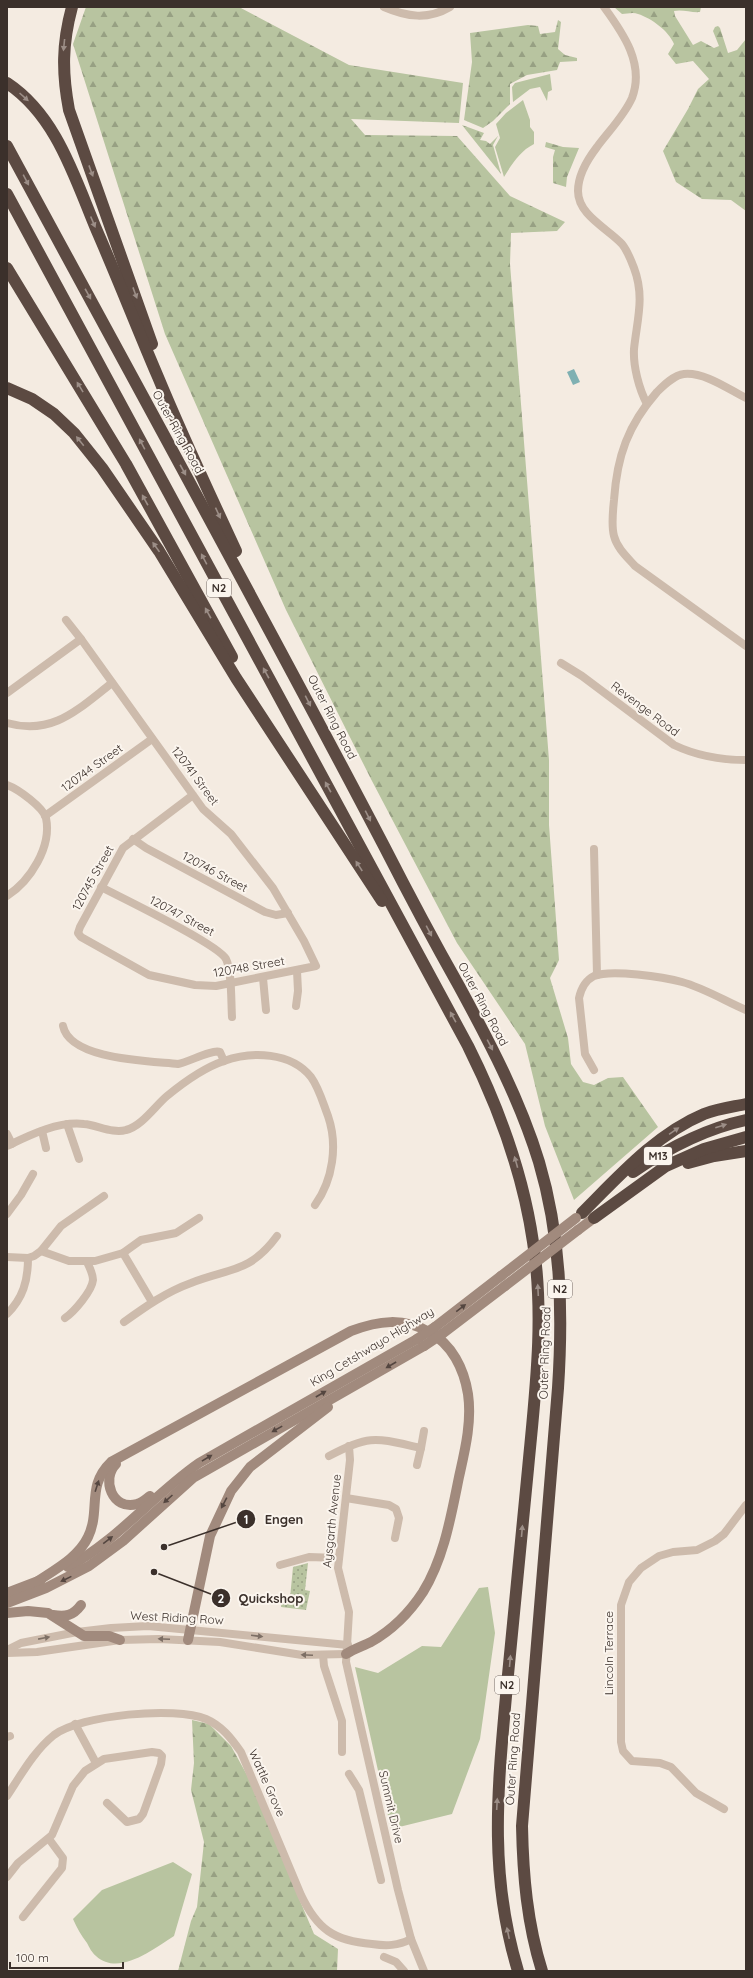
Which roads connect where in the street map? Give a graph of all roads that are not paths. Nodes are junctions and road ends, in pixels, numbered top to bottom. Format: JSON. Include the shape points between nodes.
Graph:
{"nodes":[{"id":1,"x":72,"y":7,"type":"edge"},
{"id":2,"x":384,"y":7,"type":"edge"},
{"id":3,"x":450,"y":7,"type":"edge"},
{"id":4,"x":604,"y":7,"type":"edge"},
{"id":5,"x":7,"y":83,"type":"edge"},
{"id":6,"x":7,"y":146,"type":"edge"},
{"id":7,"x":7,"y":194,"type":"edge"},
{"id":8,"x":7,"y":268,"type":"edge"},
{"id":9,"x":7,"y":388,"type":"edge"},
{"id":10,"x":746,"y":398,"type":"edge"},
{"id":11,"x":647,"y":404,"type":"junction"},
{"id":12,"x":180,"y":427,"type":"junction"},
{"id":13,"x":66,"y":620,"type":"dead end"},
{"id":14,"x":81,"y":639,"type":"junction"},
{"id":15,"x":746,"y":646,"type":"edge"},
{"id":16,"x":561,"y":663,"type":"dead end"},
{"id":17,"x":290,"y":666,"type":"junction"},
{"id":18,"x":112,"y":683,"type":"junction"},
{"id":19,"x":7,"y":693,"type":"edge"},
{"id":20,"x":7,"y":723,"type":"edge"},
{"id":21,"x":152,"y":739,"type":"junction"},
{"id":22,"x":281,"y":746,"type":"junction"},
{"id":23,"x":746,"y":760,"type":"edge"},
{"id":24,"x":7,"y":785,"type":"edge"},
{"id":25,"x":193,"y":795,"type":"junction"},
{"id":26,"x":45,"y":816,"type":"junction"},
{"id":27,"x":133,"y":839,"type":"junction"},
{"id":28,"x":594,"y":849,"type":"dead end"},
{"id":29,"x":101,"y":887,"type":"junction"},
{"id":30,"x":7,"y":896,"type":"edge"},
{"id":31,"x":288,"y":913,"type":"junction"},
{"id":32,"x":78,"y":934,"type":"joint"},
{"id":33,"x":316,"y":966,"type":"joint"},
{"id":34,"x":296,"y":971,"type":"junction"},
{"id":35,"x":597,"y":975,"type":"junction"},
{"id":36,"x":262,"y":978,"type":"junction"},
{"id":37,"x":434,"y":981,"type":"junction"},
{"id":38,"x":229,"y":983,"type":"junction"},
{"id":39,"x":296,"y":1006,"type":"dead end"},
{"id":40,"x":266,"y":1010,"type":"dead end"},
{"id":41,"x":746,"y":1010,"type":"edge"},
{"id":42,"x":232,"y":1017,"type":"dead end"},
{"id":43,"x":63,"y":1026,"type":"dead end"},
{"id":44,"x":224,"y":1061,"type":"junction"},
{"id":45,"x":594,"y":1070,"type":"dead end"},
{"id":46,"x":746,"y":1104,"type":"edge"},
{"id":47,"x":746,"y":1120,"type":"edge"},
{"id":48,"x":67,"y":1124,"type":"junction"},
{"id":49,"x":42,"y":1131,"type":"junction"},
{"id":50,"x":7,"y":1134,"type":"edge"},
{"id":51,"x":746,"y":1137,"type":"edge"},
{"id":52,"x":10,"y":1145,"type":"edge"},
{"id":53,"x":46,"y":1148,"type":"dead end"},
{"id":54,"x":746,"y":1151,"type":"edge"},
{"id":55,"x":79,"y":1159,"type":"dead end"},
{"id":56,"x":33,"y":1174,"type":"dead end"},
{"id":57,"x":104,"y":1196,"type":"dead end"},
{"id":58,"x":315,"y":1205,"type":"dead end"},
{"id":59,"x":7,"y":1214,"type":"edge"},
{"id":60,"x":579,"y":1216,"type":"junction"},
{"id":61,"x":199,"y":1218,"type":"dead end"},
{"id":62,"x":594,"y":1218,"type":"junction"},
{"id":63,"x":277,"y":1236,"type":"dead end"},
{"id":64,"x":41,"y":1251,"type":"junction"},
{"id":65,"x":123,"y":1253,"type":"junction"},
{"id":66,"x":7,"y":1256,"type":"edge"},
{"id":67,"x":28,"y":1258,"type":"junction"},
{"id":68,"x":87,"y":1262,"type":"junction"},
{"id":69,"x":152,"y":1302,"type":"junction"},
{"id":70,"x":7,"y":1314,"type":"edge"},
{"id":71,"x":65,"y":1318,"type":"dead end"},
{"id":72,"x":124,"y":1322,"type":"dead end"},
{"id":73,"x":438,"y":1330,"type":"junction"},
{"id":74,"x":420,"y":1342,"type":"junction"},
{"id":75,"x":356,"y":1385,"type":"junction"},
{"id":76,"x":424,"y":1431,"type":"dead end"},
{"id":77,"x":349,"y":1446,"type":"junction"},
{"id":78,"x":421,"y":1448,"type":"junction"},
{"id":79,"x":128,"y":1453,"type":"junction"},
{"id":80,"x":329,"y":1456,"type":"dead end"},
{"id":81,"x":417,"y":1465,"type":"dead end"},
{"id":82,"x":189,"y":1470,"type":"junction"},
{"id":83,"x":346,"y":1498,"type":"junction"},
{"id":84,"x":746,"y":1505,"type":"edge"},
{"id":85,"x":394,"y":1538,"type":"dead end"},
{"id":86,"x":338,"y":1558,"type":"junction"},
{"id":87,"x":280,"y":1565,"type":"dead end"},
{"id":88,"x":35,"y":1583,"type":"junction"},
{"id":89,"x":7,"y":1593,"type":"edge"},
{"id":90,"x":7,"y":1603,"type":"edge"},
{"id":91,"x":81,"y":1606,"type":"dead end"},
{"id":92,"x":7,"y":1613,"type":"edge"},
{"id":93,"x":48,"y":1614,"type":"junction"},
{"id":94,"x":190,"y":1629,"type":"junction"},
{"id":95,"x":76,"y":1632,"type":"junction"},
{"id":96,"x":231,"y":1633,"type":"junction"},
{"id":97,"x":120,"y":1640,"type":"junction"},
{"id":98,"x":188,"y":1640,"type":"junction"},
{"id":99,"x":229,"y":1644,"type":"junction"},
{"id":100,"x":350,"y":1649,"type":"junction"},
{"id":101,"x":7,"y":1650,"type":"edge"},
{"id":102,"x":7,"y":1653,"type":"edge"},
{"id":103,"x":323,"y":1655,"type":"junction"},
{"id":104,"x":75,"y":1724,"type":"junction"},
{"id":105,"x":342,"y":1752,"type":"dead end"},
{"id":106,"x":96,"y":1763,"type":"junction"},
{"id":107,"x":349,"y":1774,"type":"dead end"},
{"id":108,"x":7,"y":1796,"type":"edge"},
{"id":109,"x":107,"y":1803,"type":"dead end"},
{"id":110,"x":724,"y":1809,"type":"dead end"},
{"id":111,"x":379,"y":1810,"type":"junction"},
{"id":112,"x":366,"y":1814,"type":"junction"},
{"id":113,"x":49,"y":1839,"type":"junction"},
{"id":114,"x":7,"y":1877,"type":"edge"},
{"id":115,"x":380,"y":1880,"type":"dead end"},
{"id":116,"x":23,"y":1917,"type":"dead end"},
{"id":117,"x":411,"y":1939,"type":"junction"},
{"id":118,"x":384,"y":1957,"type":"dead end"},
{"id":119,"x":404,"y":1971,"type":"edge"},
{"id":120,"x":424,"y":1971,"type":"edge"},
{"id":121,"x":518,"y":1971,"type":"edge"},
{"id":122,"x":542,"y":1971,"type":"edge"}],
"edges":[{"from":1,"to":12,"type":"highway","one_way":true,"via":[[63,47],[69,110]]},
{"from":2,"to":3,"type":"street","via":[[410,16],[423,17]]},
{"from":4,"to":11,"type":"street","via":[[630,48],[636,65],[637,81],[625,110],[590,156],[581,174],[578,193],[586,212],[623,245],[634,270],[640,309],[634,364]]},
{"from":5,"to":12,"type":"highway","one_way":true,"via":[[26,98],[51,129]]},
{"from":6,"to":17,"type":"highway","name":"Outer Ring Road","number":"N2","one_way":true},
{"from":37,"to":7,"type":"highway","name":"Outer Ring Road","number":"N2","one_way":true},
{"from":22,"to":8,"type":"highway","one_way":true,"via":[[126,464]]},
{"from":22,"to":9,"type":"highway","one_way":true,"via":[[225,661],[159,551],[102,468],[74,433],[54,414],[32,399]]},
{"from":10,"to":11,"type":"street","via":[[706,378],[683,374],[674,377]]},
{"from":11,"to":15,"type":"street","via":[[626,438],[619,462],[613,513],[614,537],[635,566]]},
{"from":12,"to":17,"type":"highway","one_way":true},
{"from":13,"to":14,"type":"street","name":"120741 Street"},
{"from":14,"to":18,"type":"street","name":"120741 Street"},
{"from":14,"to":19,"type":"street"},
{"from":16,"to":23,"type":"street","name":"Revenge Road","via":[[674,745],[698,755]]},
{"from":17,"to":122,"type":"highway","name":"Outer Ring Road","number":"N2","one_way":true,"via":[[512,1090],[538,1159],[552,1215],[561,1292],[560,1369],[522,1826],[524,1883],[535,1949]]},
{"from":18,"to":20,"type":"street","via":[[59,722],[36,727],[20,727]]},
{"from":18,"to":21,"type":"street","name":"120741 Street"},
{"from":21,"to":25,"type":"street","name":"120741 Street"},
{"from":21,"to":26,"type":"street","name":"120744 Street"},
{"from":37,"to":22,"type":"highway","one_way":true},
{"from":24,"to":26,"type":"street","via":[[27,796]]},
{"from":25,"to":27,"type":"street","name":"120745 Street"},
{"from":25,"to":31,"type":"street","name":"120741 Street","via":[[203,809],[236,840],[273,888]]},
{"from":26,"to":30,"type":"street","via":[[46,835],[42,851],[23,885]]},
{"from":27,"to":29,"type":"street","name":"120745 Street","via":[[119,854]]},
{"from":27,"to":31,"type":"street","name":"120746 Street","via":[[265,912],[276,916]]},
{"from":28,"to":35,"type":"street"},
{"from":29,"to":32,"type":"street","name":"120745 Street"},
{"from":29,"to":38,"type":"street","name":"120747 Street","via":[[219,950],[226,959]]},
{"from":31,"to":33,"type":"street","name":"120741 Street"},
{"from":32,"to":38,"type":"street","name":"120748 Street","via":[[155,977],[205,986]]},
{"from":33,"to":34,"type":"street","name":"120748 Street"},
{"from":34,"to":36,"type":"street","name":"120748 Street"},
{"from":34,"to":39,"type":"street"},
{"from":35,"to":41,"type":"street","via":[[627,974],[681,982]]},
{"from":35,"to":45,"type":"street","via":[[586,983],[579,998],[585,1054]]},
{"from":36,"to":38,"type":"street","name":"120748 Street"},
{"from":36,"to":40,"type":"street"},
{"from":121,"to":37,"type":"highway","name":"Outer Ring Road","number":"N2","one_way":true,"via":[[504,1913],[496,1824],[538,1355],[537,1275],[529,1216],[502,1120],[477,1064]]},
{"from":38,"to":42,"type":"street","name":"120747 Street"},
{"from":43,"to":44,"type":"street","via":[[64,1032],[74,1043],[105,1055],[178,1064],[215,1051],[220,1052]]},
{"from":44,"to":48,"type":"street","via":[[173,1091],[139,1123],[127,1130]]},
{"from":44,"to":58,"type":"street","via":[[259,1056],[281,1058],[297,1065],[315,1084],[330,1122],[333,1151],[326,1188]]},
{"from":60,"to":46,"type":"highway","one_way":true,"via":[[640,1157],[673,1132],[705,1114]]},
{"from":60,"to":47,"type":"highway","name":"King Cetshwayo Highway","number":"M13","one_way":true,"via":[[632,1173],[665,1151],[710,1130]]},
{"from":48,"to":49,"type":"street"},
{"from":48,"to":55,"type":"street"},
{"from":49,"to":52,"type":"street"},
{"from":49,"to":53,"type":"street"},
{"from":50,"to":52,"type":"street"},
{"from":51,"to":62,"type":"highway","name":"King Cetshwayo Highway","number":"M13","via":[[704,1149],[666,1166]]},
{"from":54,"to":62,"type":"highway","via":[[682,1165]]},
{"from":56,"to":59,"type":"street"},
{"from":57,"to":64,"type":"street","via":[[60,1226]]},
{"from":73,"to":60,"type":"main road","name":"King Cetshwayo Highway","number":"M13","one_way":true,"bridge":true,"via":[[500,1276]]},
{"from":61,"to":65,"type":"street","via":[[176,1233],[141,1240]]},
{"from":62,"to":73,"type":"main road","name":"King Cetshwayo Highway","number":"M13","bridge":true,"via":[[506,1286]]},
{"from":63,"to":69,"type":"street","via":[[262,1255],[248,1265],[190,1283]]},
{"from":64,"to":67,"type":"street"},
{"from":64,"to":68,"type":"street","via":[[69,1261]]},
{"from":65,"to":68,"type":"street"},
{"from":65,"to":69,"type":"street"},
{"from":66,"to":67,"type":"street"},
{"from":67,"to":70,"type":"street","via":[[26,1285]]},
{"from":68,"to":71,"type":"street","via":[[92,1273],[91,1286],[74,1311]]},
{"from":69,"to":72,"type":"street"},
{"from":73,"to":74,"type":"main road","name":"King Cetshwayo Highway","number":"M13","bridge":true},
{"from":74,"to":75,"type":"main road","name":"King Cetshwayo Highway","number":"M13","one_way":true},
{"from":82,"to":74,"type":"main road","name":"King Cetshwayo Highway","number":"M13","one_way":true,"via":[[220,1450]]},
{"from":75,"to":90,"type":"main road","name":"King Cetshwayo Highway","number":"M13","one_way":true,"via":[[193,1478],[123,1541],[89,1566],[53,1585]]},
{"from":75,"to":94,"type":"main road","one_way":true,"via":[[266,1454],[243,1474],[231,1491],[214,1524]]},
{"from":76,"to":78,"type":"street"},
{"from":77,"to":78,"type":"street","via":[[380,1439]]},
{"from":77,"to":80,"type":"street"},
{"from":77,"to":83,"type":"street","name":"Aysgarth Avenue"},
{"from":78,"to":81,"type":"street"},
{"from":79,"to":82,"type":"main road","via":[[114,1465],[108,1479],[112,1494],[124,1504],[140,1503]]},
{"from":88,"to":79,"type":"main road","one_way":true,"via":[[72,1558],[83,1545],[93,1526],[94,1495],[102,1472],[111,1462]]},
{"from":79,"to":100,"type":"main road","via":[[332,1341],[365,1326],[401,1321],[425,1329],[444,1342],[460,1366],[466,1382],[469,1407],[465,1449],[446,1537],[433,1572],[413,1606],[386,1632],[371,1642]]},
{"from":88,"to":82,"type":"main road","name":"King Cetshwayo Highway","number":"M13","one_way":true,"via":[[95,1550]]},
{"from":83,"to":85,"type":"street","via":[[396,1509],[399,1518]]},
{"from":83,"to":86,"type":"street","name":"Aysgarth Avenue"},
{"from":84,"to":110,"type":"street","name":"Lincoln Terrace","via":[[724,1534],[709,1545],[697,1550],[669,1552],[647,1563],[629,1582],[621,1605],[623,1751],[632,1761],[660,1763],[671,1767],[696,1793]]},
{"from":86,"to":87,"type":"street","via":[[309,1557]]},
{"from":86,"to":100,"type":"street","name":"Aysgarth Avenue","via":[[340,1582],[349,1612]]},
{"from":88,"to":89,"type":"main road","name":"King Cetshwayo Highway","number":"M13"},
{"from":91,"to":93,"type":"main road","via":[[66,1616]]},
{"from":92,"to":93,"type":"main road","via":[[28,1611]]},
{"from":93,"to":95,"type":"main road"},
{"from":94,"to":95,"type":"street","name":"West Riding Row","via":[[141,1626]]},
{"from":94,"to":96,"type":"street","name":"West Riding Row"},
{"from":94,"to":98,"type":"main road"},
{"from":95,"to":97,"type":"main road","via":[[87,1637],[109,1636]]},
{"from":101,"to":95,"type":"street","name":"West Riding Row","one_way":true,"via":[[21,1643]]},
{"from":96,"to":99,"type":"street"},
{"from":96,"to":100,"type":"street","name":"West Riding Row","one_way":true},
{"from":98,"to":97,"type":"street","name":"West Riding Row","one_way":true},
{"from":97,"to":102,"type":"street","name":"West Riding Row","via":[[37,1652]]},
{"from":98,"to":99,"type":"street","name":"West Riding Row"},
{"from":103,"to":99,"type":"street","name":"West Riding Row","one_way":true,"via":[[279,1652]]},
{"from":100,"to":103,"type":"street","name":"West Riding Row"},
{"from":100,"to":111,"type":"street","name":"Summit Drive","via":[[348,1670]]},
{"from":103,"to":105,"type":"street","via":[[324,1666],[342,1720]]},
{"from":104,"to":106,"type":"street"},
{"from":104,"to":108,"type":"street","name":"Wattle Grove","via":[[49,1740]]},
{"from":104,"to":117,"type":"street","name":"Wattle Grove","via":[[135,1715],[177,1713],[213,1722],[228,1734],[247,1763],[301,1894],[319,1924],[334,1936],[354,1942],[391,1945]]},
{"from":106,"to":109,"type":"street","via":[[116,1757],[152,1752],[159,1753],[163,1759],[139,1819],[127,1822]]},
{"from":106,"to":113,"type":"street","via":[[85,1771],[73,1786],[55,1831]]},
{"from":107,"to":112,"type":"street","via":[[358,1790]]},
{"from":111,"to":112,"type":"street"},
{"from":111,"to":117,"type":"street","name":"Summit Drive"},
{"from":112,"to":115,"type":"street"},
{"from":113,"to":114,"type":"street","via":[[24,1858]]},
{"from":113,"to":116,"type":"street","via":[[63,1858],[62,1868]]},
{"from":117,"to":120,"type":"street","name":"Summit Drive"},
{"from":118,"to":119,"type":"street","via":[[396,1962]]}]}
